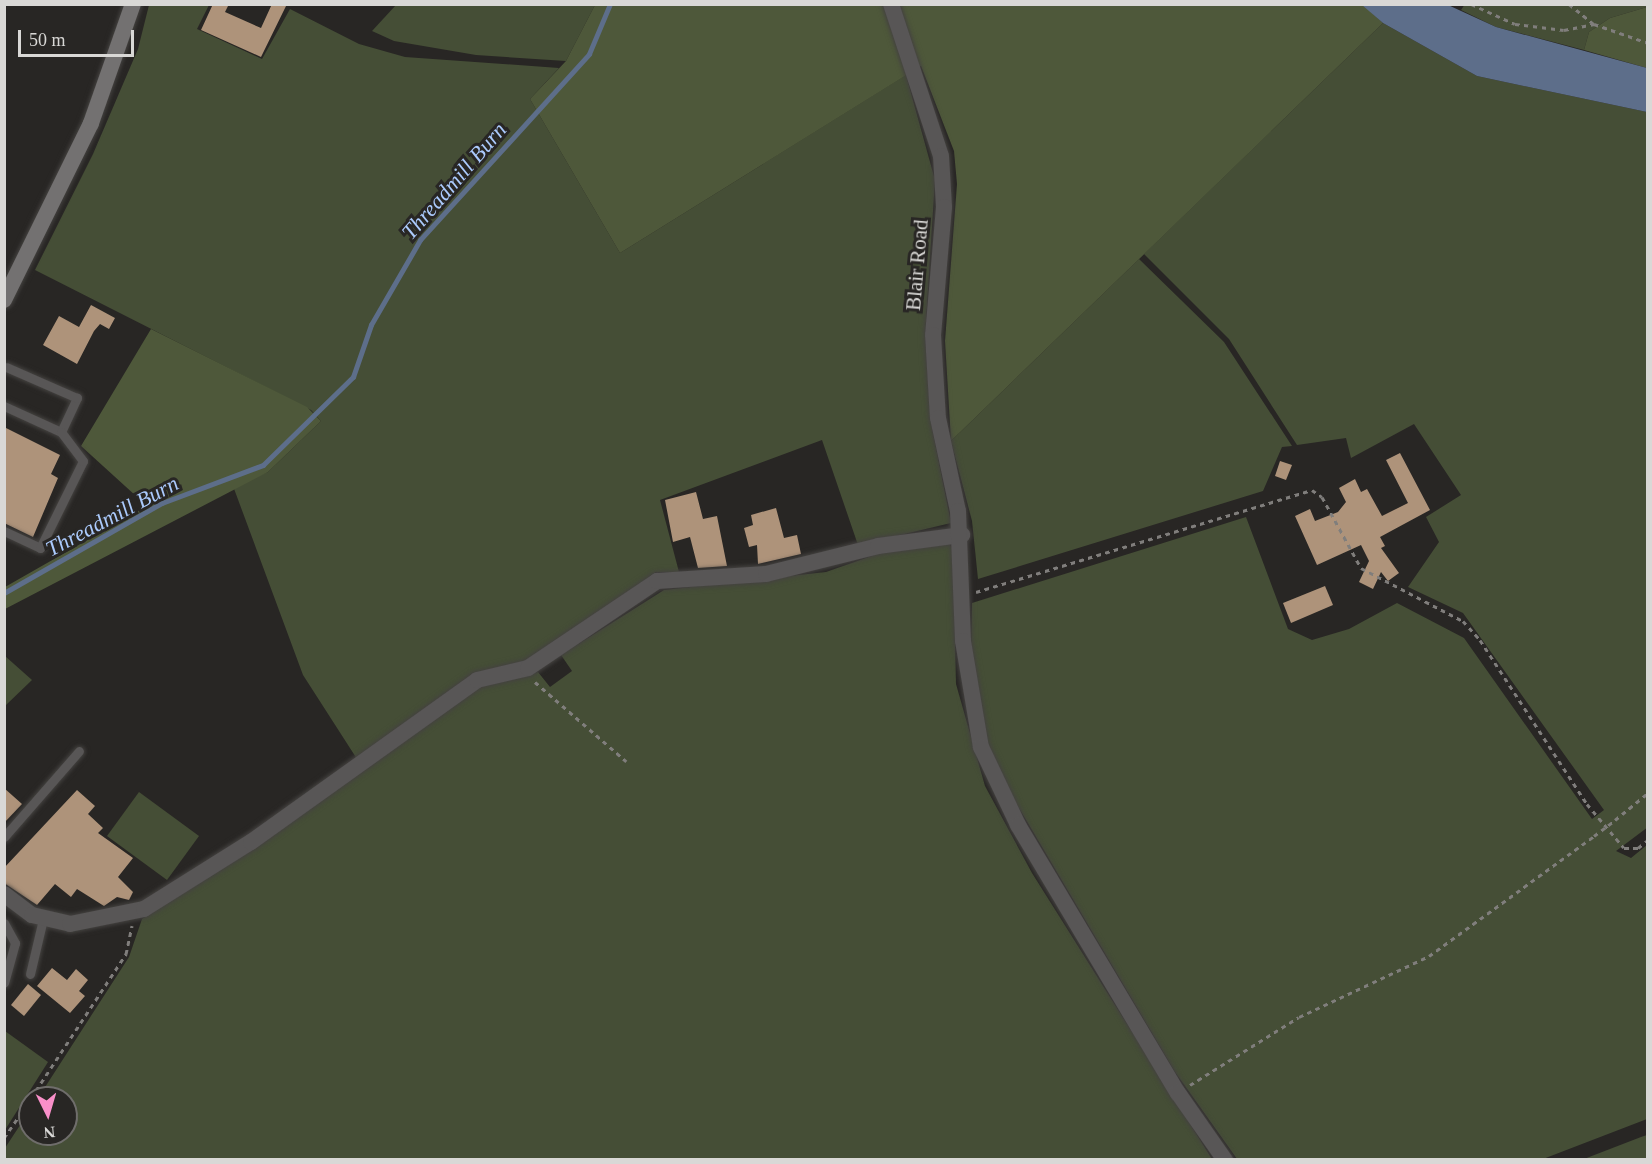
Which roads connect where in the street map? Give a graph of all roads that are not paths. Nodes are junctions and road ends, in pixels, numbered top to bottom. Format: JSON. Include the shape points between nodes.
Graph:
{"nodes":[{"id":1,"x":133,"y":4,"type":"edge"},
{"id":2,"x":891,"y":4,"type":"edge"},
{"id":3,"x":4,"y":300,"type":"edge"},
{"id":4,"x":6,"y":367,"type":"edge"},
{"id":5,"x":4,"y":406,"type":"edge"},
{"id":6,"x":61,"y":432,"type":"junction"},
{"id":7,"x":4,"y":531,"type":"edge"},
{"id":8,"x":962,"y":535,"type":"junction"},
{"id":9,"x":79,"y":751,"type":"dead end"},
{"id":10,"x":4,"y":837,"type":"edge"},
{"id":11,"x":4,"y":894,"type":"edge"},
{"id":12,"x":43,"y":919,"type":"junction"},
{"id":13,"x":4,"y":923,"type":"edge"},
{"id":14,"x":30,"y":974,"type":"dead end"},
{"id":15,"x":4,"y":983,"type":"edge"},
{"id":16,"x":1225,"y":1160,"type":"edge"}],
"edges":[{"from":1,"to":3,"type":"main road","via":[[91,123]]},
{"from":2,"to":8,"type":"street","name":"Blair Road","via":[[941,156],[944,207],[934,346],[938,418]]},
{"from":4,"to":6,"type":"lane","via":[[77,398]]},
{"from":5,"to":6,"type":"lane"},
{"from":6,"to":7,"type":"lane","via":[[83,461],[40,548]]},
{"from":8,"to":12,"type":"street","via":[[878,546],[766,574],[657,581],[521,671],[477,680],[184,887],[129,916],[70,924]]},
{"from":8,"to":16,"type":"street","name":"Blair Road","via":[[966,675],[993,781],[1181,1097]]},
{"from":9,"to":10,"type":"lane"},
{"from":11,"to":12,"type":"street"},
{"from":12,"to":14,"type":"lane"},
{"from":13,"to":15,"type":"lane","via":[[15,943]]}]}
